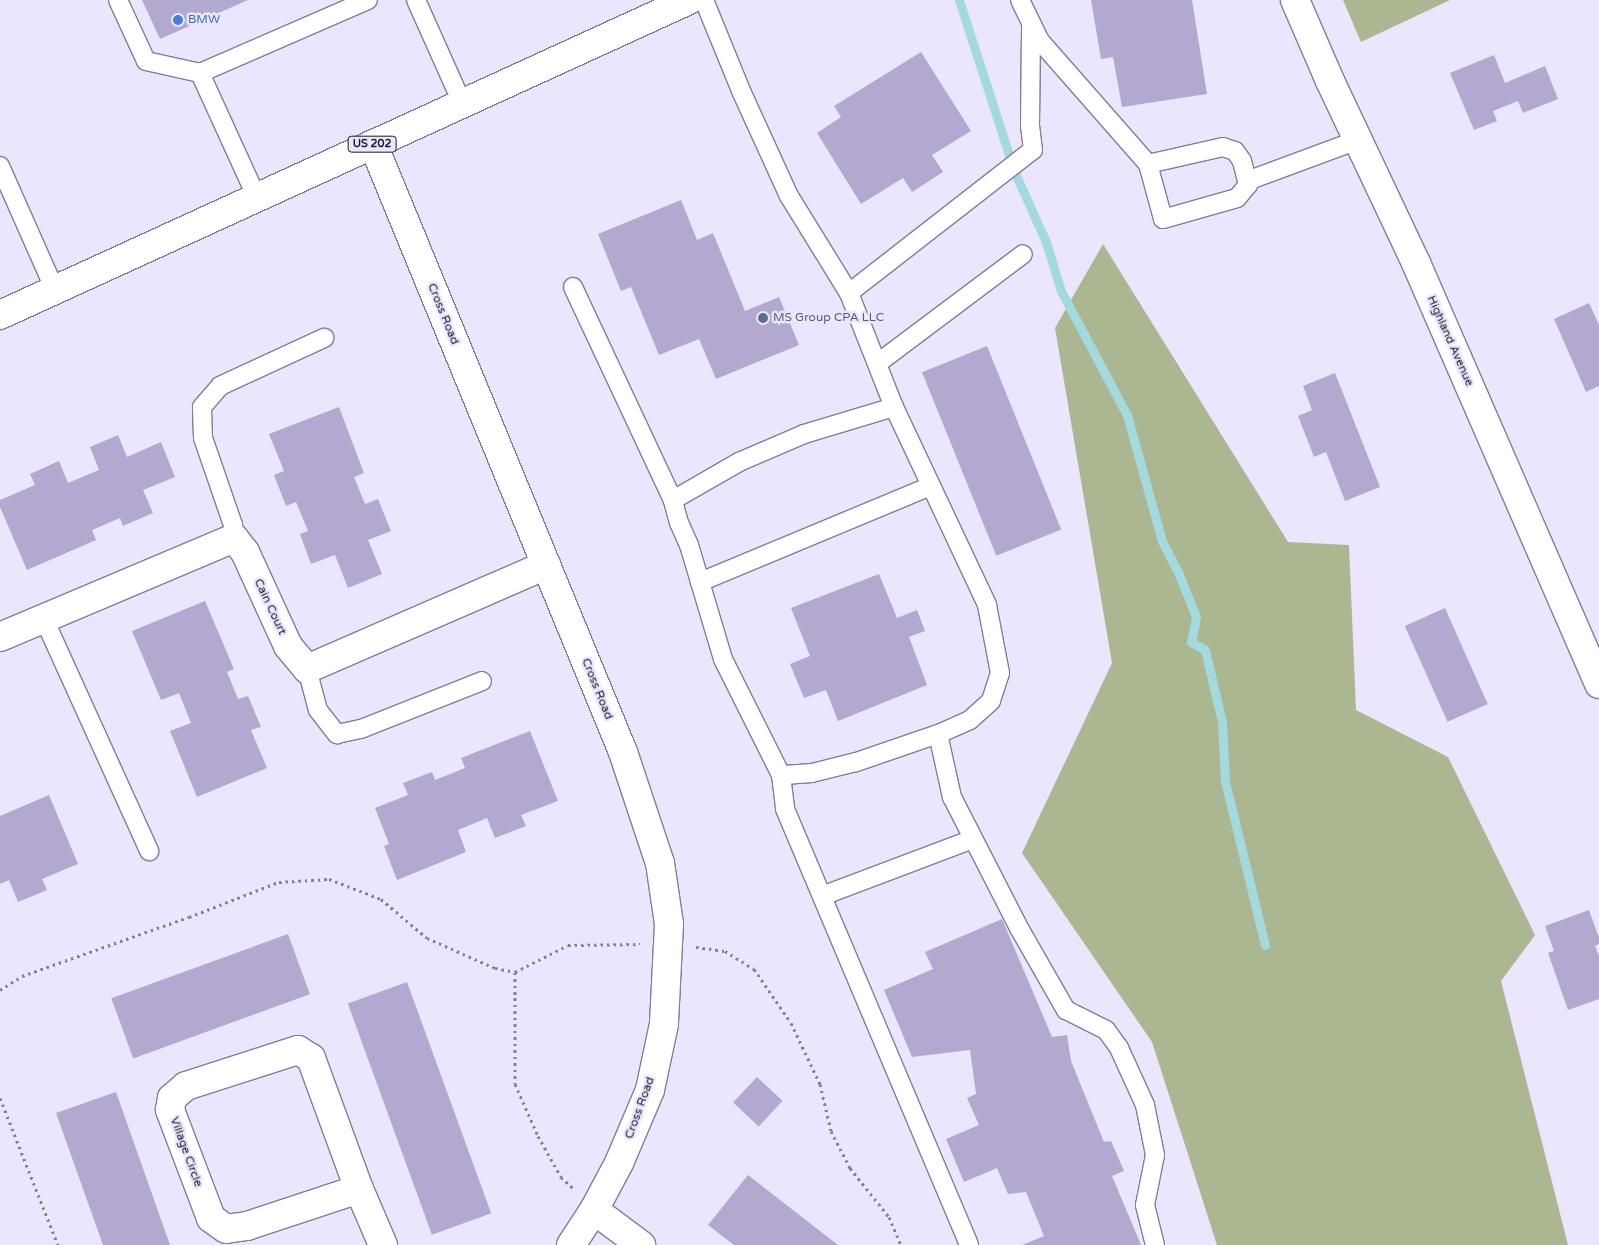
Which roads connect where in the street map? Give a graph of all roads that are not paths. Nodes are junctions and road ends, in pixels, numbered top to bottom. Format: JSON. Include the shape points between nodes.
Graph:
{"nodes":[{"id":1,"x":118,"y":0,"type":"edge"},
{"id":2,"x":368,"y":0,"type":"edge"},
{"id":3,"x":416,"y":0,"type":"edge"},
{"id":4,"x":689,"y":0,"type":"edge"},
{"id":5,"x":704,"y":0,"type":"edge"},
{"id":6,"x":1020,"y":0,"type":"edge"},
{"id":7,"x":1296,"y":0,"type":"edge"},
{"id":8,"x":1030,"y":24,"type":"junction"},
{"id":9,"x":200,"y":73,"type":"junction"},
{"id":10,"x":462,"y":103,"type":"junction"},
{"id":11,"x":1358,"y":140,"type":"junction"},
{"id":12,"x":373,"y":144,"type":"junction"},
{"id":13,"x":1148,"y":164,"type":"junction"},
{"id":14,"x":0,"y":166,"type":"edge"},
{"id":15,"x":1247,"y":181,"type":"junction"},
{"id":16,"x":257,"y":198,"type":"junction"},
{"id":17,"x":1023,"y":254,"type":"dead end"},
{"id":18,"x":573,"y":287,"type":"dead end"},
{"id":19,"x":55,"y":290,"type":"junction"},
{"id":20,"x":849,"y":293,"type":"junction"},
{"id":21,"x":0,"y":315,"type":"edge"},
{"id":22,"x":324,"y":338,"type":"dead end"},
{"id":23,"x":878,"y":363,"type":"junction"},
{"id":24,"x":894,"y":407,"type":"junction"},
{"id":25,"x":932,"y":486,"type":"junction"},
{"id":26,"x":673,"y":500,"type":"junction"},
{"id":27,"x":234,"y":538,"type":"junction"},
{"id":28,"x":546,"y":566,"type":"junction"},
{"id":29,"x":700,"y":582,"type":"junction"},
{"id":30,"x":44,"y":619,"type":"junction"},
{"id":31,"x":0,"y":637,"type":"edge"},
{"id":32,"x":307,"y":669,"type":"junction"},
{"id":33,"x":482,"y":681,"type":"dead end"},
{"id":34,"x":1599,"y":684,"type":"edge"},
{"id":35,"x":938,"y":734,"type":"junction"},
{"id":36,"x":782,"y":775,"type":"junction"},
{"id":37,"x":973,"y":839,"type":"junction"},
{"id":38,"x":149,"y":851,"type":"dead end"},
{"id":39,"x":822,"y":896,"type":"junction"},
{"id":40,"x":359,"y":1189,"type":"junction"},
{"id":41,"x":594,"y":1210,"type":"junction"},
{"id":42,"x":383,"y":1245,"type":"edge"},
{"id":43,"x":571,"y":1245,"type":"edge"},
{"id":44,"x":642,"y":1245,"type":"edge"},
{"id":45,"x":969,"y":1245,"type":"edge"},
{"id":46,"x":1155,"y":1245,"type":"edge"}],
"edges":[{"from":1,"to":9,"type":"lane","via":[[146,61]]},
{"from":2,"to":9,"type":"lane"},
{"from":3,"to":10,"type":"lane"},
{"from":4,"to":10,"type":"main road","number":"US 202"},
{"from":5,"to":20,"type":"lane","via":[[789,196]]},
{"from":6,"to":8,"type":"lane"},
{"from":7,"to":11,"type":"main road","name":"Highland Avenue"},
{"from":8,"to":13,"type":"lane","via":[[1040,41]]},
{"from":8,"to":20,"type":"lane","via":[[1033,150]]},
{"from":9,"to":16,"type":"lane"},
{"from":10,"to":12,"type":"main road","number":"US 202"},
{"from":11,"to":15,"type":"lane"},
{"from":11,"to":34,"type":"main road","name":"Highland Avenue","via":[[1416,263]]},
{"from":12,"to":16,"type":"main road","number":"US 202"},
{"from":12,"to":28,"type":"main road","name":"Cross Road"},
{"from":13,"to":15,"type":"lane","via":[[1223,147],[1235,151],[1242,161]]},
{"from":13,"to":15,"type":"lane","via":[[1163,219],[1237,198],[1244,193]]},
{"from":14,"to":19,"type":"lane"},
{"from":16,"to":19,"type":"main road","number":"US 202"},
{"from":17,"to":23,"type":"lane"},
{"from":18,"to":26,"type":"lane"},
{"from":19,"to":21,"type":"main road","number":"US 202"},
{"from":20,"to":23,"type":"lane"},
{"from":22,"to":27,"type":"lane","via":[[220,386],[202,407],[203,438],[233,525]]},
{"from":23,"to":24,"type":"lane"},
{"from":24,"to":25,"type":"lane"},
{"from":24,"to":26,"type":"lane","via":[[804,434],[739,462]]},
{"from":25,"to":29,"type":"lane"},
{"from":25,"to":35,"type":"lane","via":[[988,605],[1000,674],[991,701],[970,720]]},
{"from":26,"to":29,"type":"lane"},
{"from":27,"to":30,"type":"main road"},
{"from":27,"to":32,"type":"main road","name":"Cain Court","via":[[245,552],[288,646]]},
{"from":28,"to":32,"type":"main road"},
{"from":28,"to":41,"type":"main road","name":"Cross Road","via":[[623,752],[657,854],[669,924],[664,1024],[650,1090],[620,1163]]},
{"from":29,"to":36,"type":"lane","via":[[723,659]]},
{"from":30,"to":31,"type":"main road"},
{"from":30,"to":38,"type":"lane"},
{"from":32,"to":33,"type":"lane","via":[[318,710],[337,734],[361,729]]},
{"from":35,"to":36,"type":"lane","via":[[856,762],[812,773]]},
{"from":35,"to":37,"type":"lane","via":[[952,798]]},
{"from":36,"to":39,"type":"lane","via":[[785,809]]},
{"from":37,"to":39,"type":"lane"},
{"from":37,"to":46,"type":"lane","via":[[1066,1010],[1106,1030],[1119,1048],[1145,1105],[1155,1155],[1145,1205]]},
{"from":39,"to":45,"type":"lane"},
{"from":40,"to":40,"type":"main road","name":"Village Circle","via":[[311,1058],[298,1050],[186,1086],[172,1098],[170,1110],[211,1218],[226,1229],[247,1226]]},
{"from":40,"to":42,"type":"main road","name":"Village Circle"},
{"from":41,"to":43,"type":"main road","name":"Cross Road"},
{"from":41,"to":44,"type":"main road"}]}
